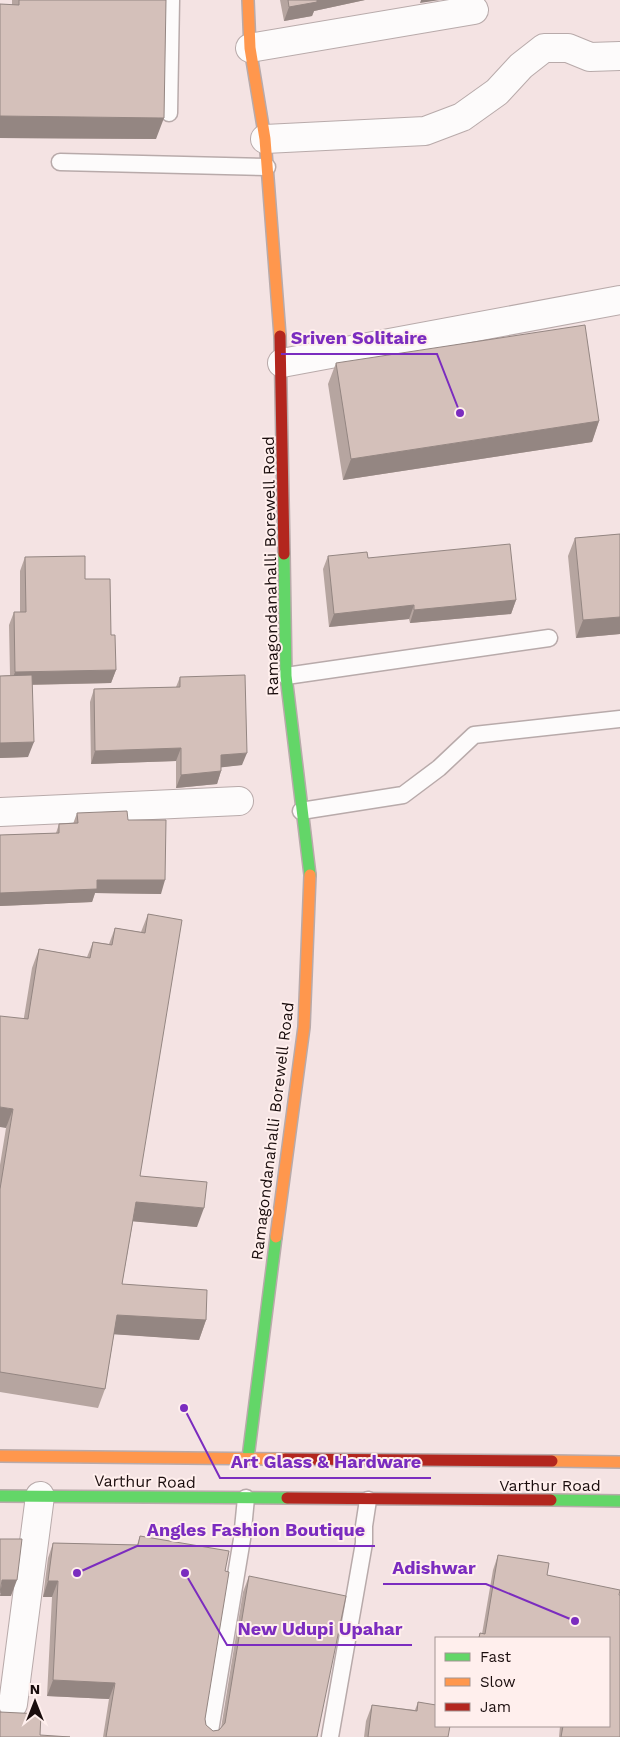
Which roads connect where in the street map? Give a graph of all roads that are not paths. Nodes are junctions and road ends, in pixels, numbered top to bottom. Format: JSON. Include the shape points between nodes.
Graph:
{"nodes":[{"id":1,"x":171,"y":0,"type":"edge"},
{"id":2,"x":248,"y":0,"type":"edge"},
{"id":3,"x":474,"y":10,"type":"dead end"},
{"id":4,"x":250,"y":48,"type":"junction"},
{"id":5,"x":620,"y":56,"type":"edge"},
{"id":6,"x":169,"y":114,"type":"dead end"},
{"id":7,"x":265,"y":139,"type":"junction"},
{"id":8,"x":60,"y":162,"type":"dead end"},
{"id":9,"x":267,"y":166,"type":"junction"},
{"id":10,"x":620,"y":300,"type":"edge"},
{"id":11,"x":282,"y":363,"type":"junction"},
{"id":12,"x":549,"y":638,"type":"dead end"},
{"id":13,"x":286,"y":676,"type":"junction"},
{"id":14,"x":620,"y":718,"type":"edge"},
{"id":15,"x":239,"y":801,"type":"dead end"},
{"id":16,"x":301,"y":811,"type":"junction"},
{"id":17,"x":0,"y":812,"type":"edge"},
{"id":18,"x":0,"y":1456,"type":"edge"},
{"id":19,"x":248,"y":1458,"type":"junction"},
{"id":20,"x":620,"y":1462,"type":"edge"},
{"id":21,"x":0,"y":1496,"type":"edge"},
{"id":22,"x":40,"y":1496,"type":"junction"},
{"id":23,"x":246,"y":1498,"type":"junction"},
{"id":24,"x":368,"y":1500,"type":"junction"},
{"id":25,"x":620,"y":1501,"type":"edge"},
{"id":26,"x":13,"y":1704,"type":"dead end"},
{"id":27,"x":210,"y":1737,"type":"edge"},
{"id":28,"x":330,"y":1737,"type":"edge"}],
"edges":[{"from":1,"to":6,"type":"lane"},
{"from":2,"to":4,"type":"street","name":"Ramagondanahalli Borewell Road"},
{"from":3,"to":4,"type":"street"},
{"from":4,"to":7,"type":"street","name":"Ramagondanahalli Borewell Road"},
{"from":5,"to":7,"type":"street","via":[[590,57],[568,48],[544,48],[521,66],[497,92],[462,117],[425,131]]},
{"from":7,"to":9,"type":"street","name":"Ramagondanahalli Borewell Road"},
{"from":8,"to":9,"type":"lane"},
{"from":9,"to":11,"type":"street","name":"Ramagondanahalli Borewell Road"},
{"from":10,"to":11,"type":"street"},
{"from":11,"to":13,"type":"street","name":"Ramagondanahalli Borewell Road"},
{"from":12,"to":13,"type":"lane"},
{"from":13,"to":16,"type":"street","name":"Ramagondanahalli Borewell Road"},
{"from":14,"to":16,"type":"lane","via":[[474,735],[439,768],[403,795]]},
{"from":15,"to":17,"type":"street"},
{"from":16,"to":19,"type":"street","name":"Ramagondanahalli Borewell Road","via":[[310,868],[304,1027]]},
{"from":18,"to":19,"type":"street","name":"Varthur Road"},
{"from":19,"to":20,"type":"street","name":"Varthur Road"},
{"from":21,"to":22,"type":"street","name":"Varthur Road"},
{"from":22,"to":23,"type":"street","name":"Varthur Road"},
{"from":22,"to":26,"type":"street"},
{"from":23,"to":24,"type":"street","name":"Varthur Road"},
{"from":23,"to":27,"type":"lane"},
{"from":24,"to":25,"type":"street","name":"Varthur Road"},
{"from":24,"to":28,"type":"lane","via":[[364,1543]]}]}
